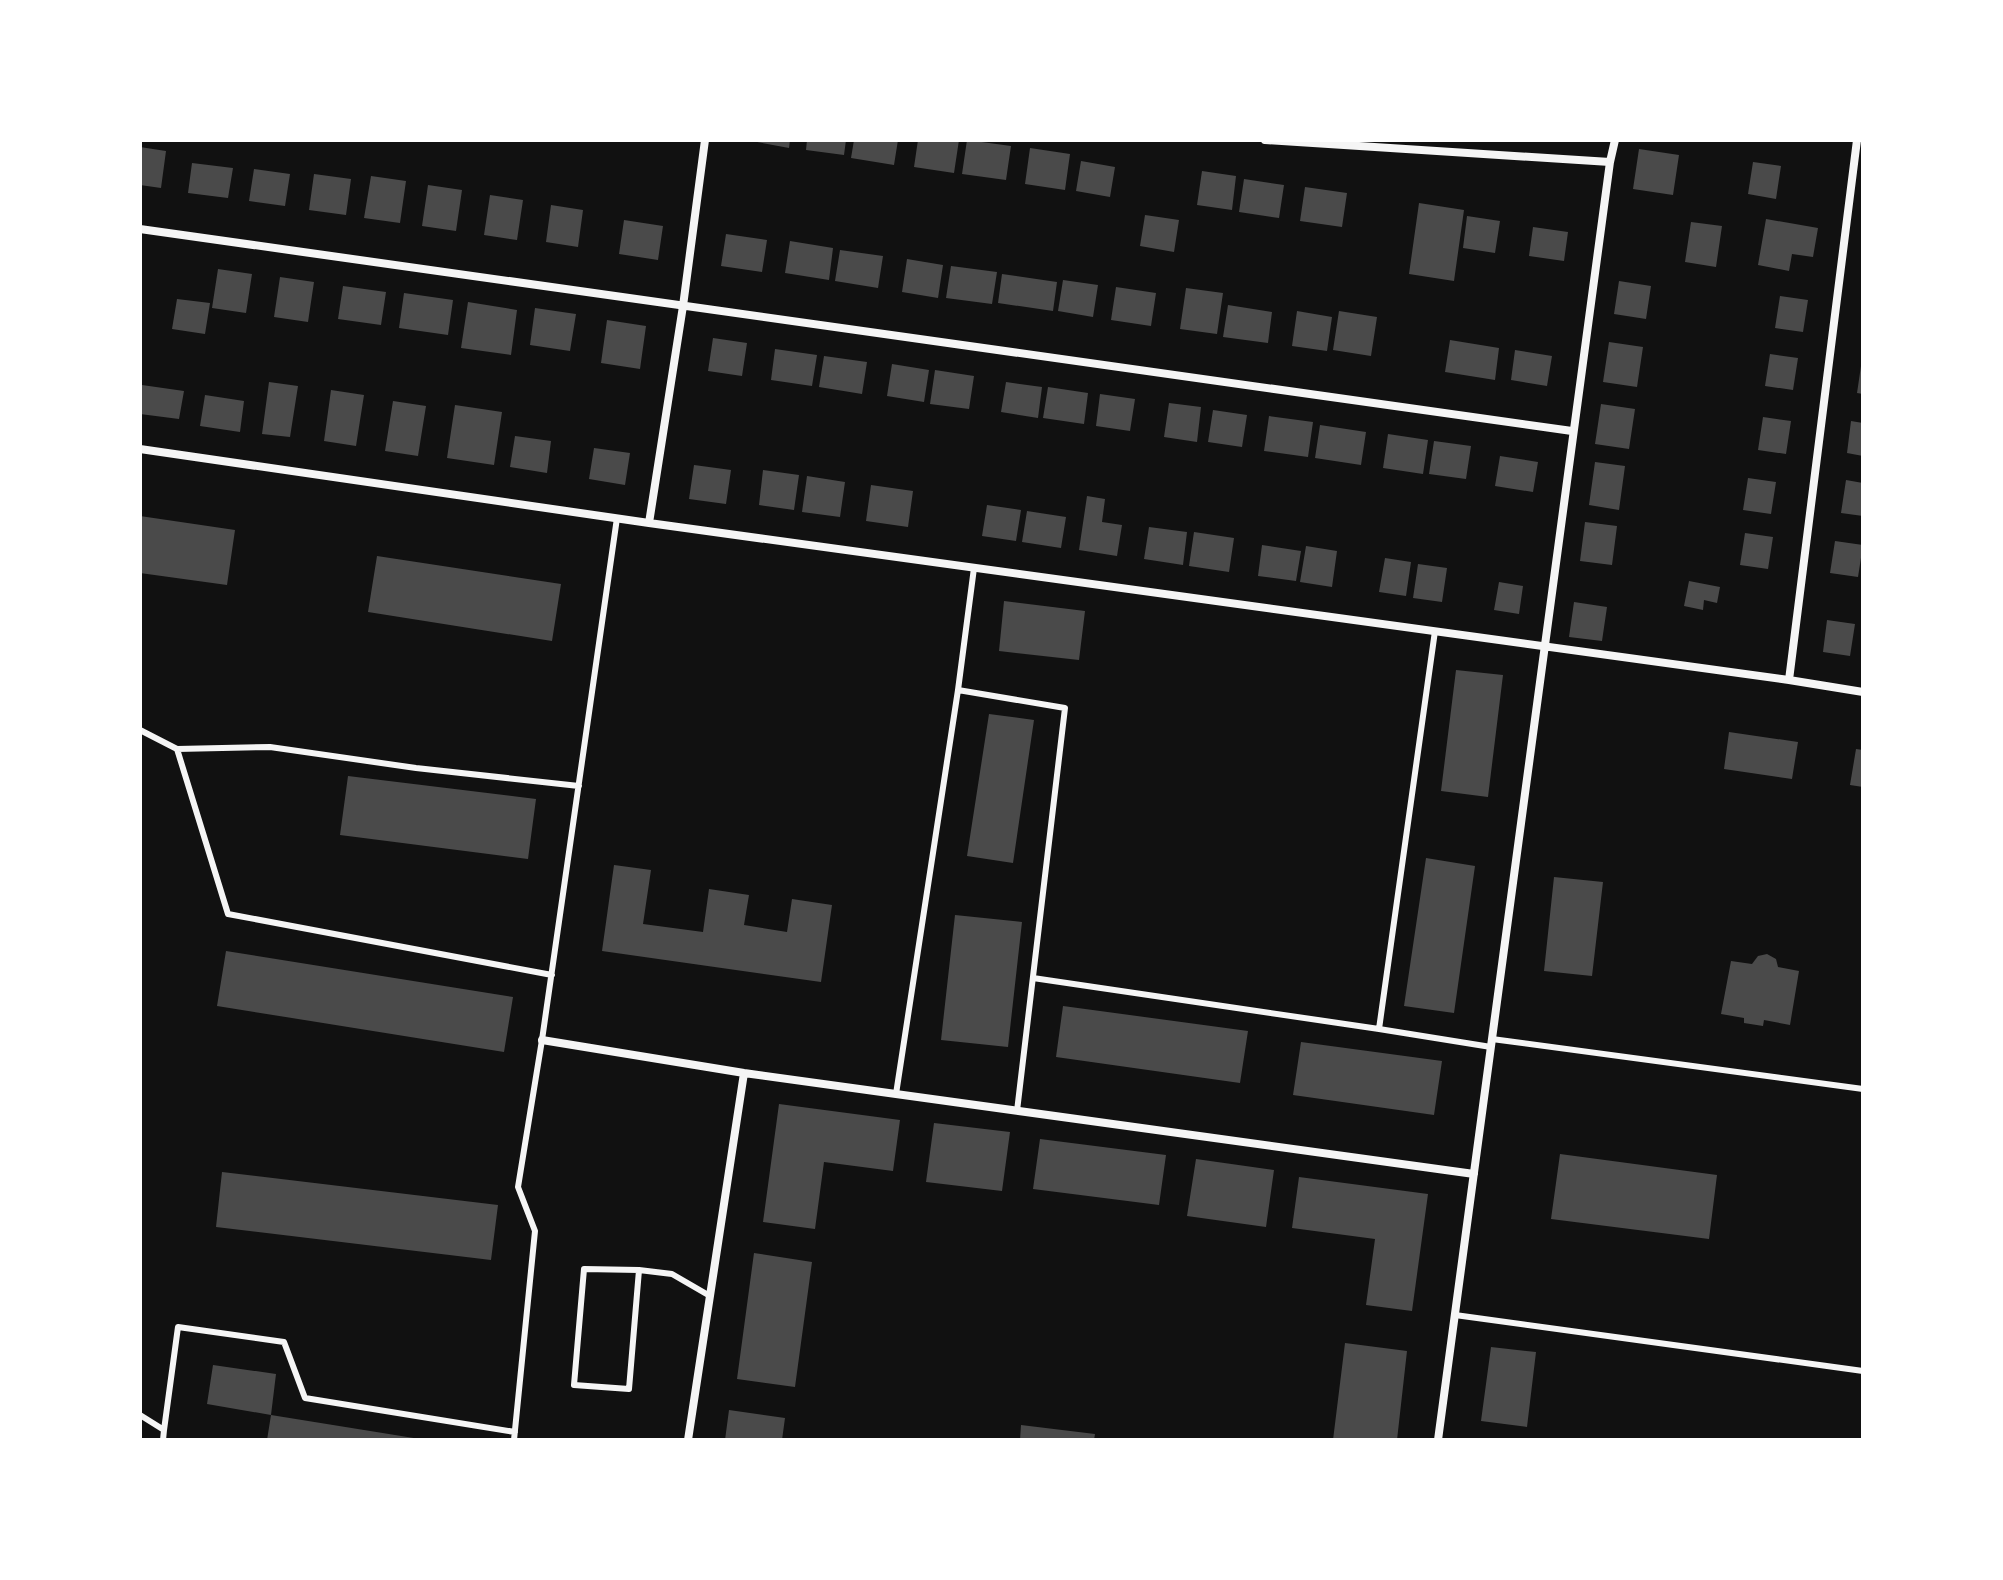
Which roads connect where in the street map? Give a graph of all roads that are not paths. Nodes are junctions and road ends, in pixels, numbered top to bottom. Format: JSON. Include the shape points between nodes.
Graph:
{"nodes":[{"id":1,"x":705,"y":140,"type":"edge"},
{"id":2,"x":1265,"y":140,"type":"edge"},
{"id":3,"x":1615,"y":140,"type":"edge"},
{"id":4,"x":1857,"y":140,"type":"edge"},
{"id":5,"x":1610,"y":162,"type":"junction"},
{"id":6,"x":140,"y":229,"type":"edge"},
{"id":7,"x":683,"y":306,"type":"junction"},
{"id":8,"x":1572,"y":431,"type":"junction"},
{"id":9,"x":140,"y":449,"type":"edge"},
{"id":10,"x":617,"y":518,"type":"junction"},
{"id":11,"x":649,"y":523,"type":"junction"},
{"id":12,"x":974,"y":568,"type":"junction"},
{"id":13,"x":1435,"y":631,"type":"junction"},
{"id":14,"x":1546,"y":646,"type":"junction"},
{"id":15,"x":1789,"y":680,"type":"junction"},
{"id":16,"x":958,"y":690,"type":"junction"},
{"id":17,"x":1863,"y":692,"type":"edge"},
{"id":18,"x":140,"y":730,"type":"edge"},
{"id":19,"x":177,"y":749,"type":"junction"},
{"id":20,"x":579,"y":786,"type":"junction"},
{"id":21,"x":552,"y":975,"type":"junction"},
{"id":22,"x":1033,"y":978,"type":"junction"},
{"id":23,"x":1379,"y":1029,"type":"junction"},
{"id":24,"x":542,"y":1040,"type":"junction"},
{"id":25,"x":1492,"y":1043,"type":"junction"},
{"id":26,"x":744,"y":1073,"type":"junction"},
{"id":27,"x":1863,"y":1089,"type":"edge"},
{"id":28,"x":896,"y":1094,"type":"junction"},
{"id":29,"x":1017,"y":1111,"type":"junction"},
{"id":30,"x":1474,"y":1174,"type":"junction"},
{"id":31,"x":639,"y":1270,"type":"junction"},
{"id":32,"x":710,"y":1296,"type":"junction"},
{"id":33,"x":1455,"y":1315,"type":"junction"},
{"id":34,"x":1863,"y":1371,"type":"edge"},
{"id":35,"x":140,"y":1415,"type":"edge"},
{"id":36,"x":164,"y":1430,"type":"junction"},
{"id":37,"x":515,"y":1432,"type":"junction"},
{"id":38,"x":163,"y":1440,"type":"edge"},
{"id":39,"x":514,"y":1440,"type":"edge"},
{"id":40,"x":688,"y":1440,"type":"edge"},
{"id":41,"x":1438,"y":1440,"type":"edge"}],
"edges":[{"from":1,"to":7,"type":"street"},
{"from":2,"to":5,"type":"street"},
{"from":3,"to":5,"type":"street"},
{"from":4,"to":15,"type":"street"},
{"from":5,"to":8,"type":"street"},
{"from":6,"to":7,"type":"street"},
{"from":7,"to":8,"type":"street"},
{"from":7,"to":11,"type":"street"},
{"from":8,"to":14,"type":"street"},
{"from":9,"to":10,"type":"street"},
{"from":10,"to":11,"type":"street"},
{"from":10,"to":20,"type":"lane"},
{"from":11,"to":12,"type":"street"},
{"from":12,"to":13,"type":"street"},
{"from":12,"to":16,"type":"lane"},
{"from":13,"to":14,"type":"street"},
{"from":13,"to":23,"type":"lane"},
{"from":14,"to":15,"type":"street"},
{"from":14,"to":25,"type":"street"},
{"from":15,"to":17,"type":"street"},
{"from":16,"to":22,"type":"lane","via":[[1065,708]]},
{"from":16,"to":28,"type":"lane"},
{"from":18,"to":19,"type":"lane"},
{"from":19,"to":20,"type":"lane","via":[[270,747]]},
{"from":19,"to":21,"type":"lane","via":[[228,914]]},
{"from":20,"to":21,"type":"lane"},
{"from":21,"to":24,"type":"lane"},
{"from":22,"to":23,"type":"lane"},
{"from":22,"to":29,"type":"lane"},
{"from":23,"to":25,"type":"lane"},
{"from":24,"to":26,"type":"street"},
{"from":24,"to":37,"type":"lane","via":[[518,1187],[535,1231]]},
{"from":25,"to":27,"type":"lane"},
{"from":25,"to":30,"type":"street"},
{"from":26,"to":28,"type":"street"},
{"from":26,"to":32,"type":"street"},
{"from":28,"to":29,"type":"street"},
{"from":29,"to":30,"type":"street"},
{"from":30,"to":33,"type":"street"},
{"from":31,"to":31,"type":"lane","via":[[629,1389],[574,1385],[584,1269]]},
{"from":31,"to":32,"type":"lane","via":[[672,1274]]},
{"from":32,"to":40,"type":"street"},
{"from":33,"to":34,"type":"lane"},
{"from":33,"to":41,"type":"street"},
{"from":35,"to":36,"type":"lane"},
{"from":36,"to":37,"type":"lane","via":[[178,1327],[284,1342],[305,1398]]},
{"from":36,"to":38,"type":"lane"},
{"from":37,"to":39,"type":"lane"}]}
